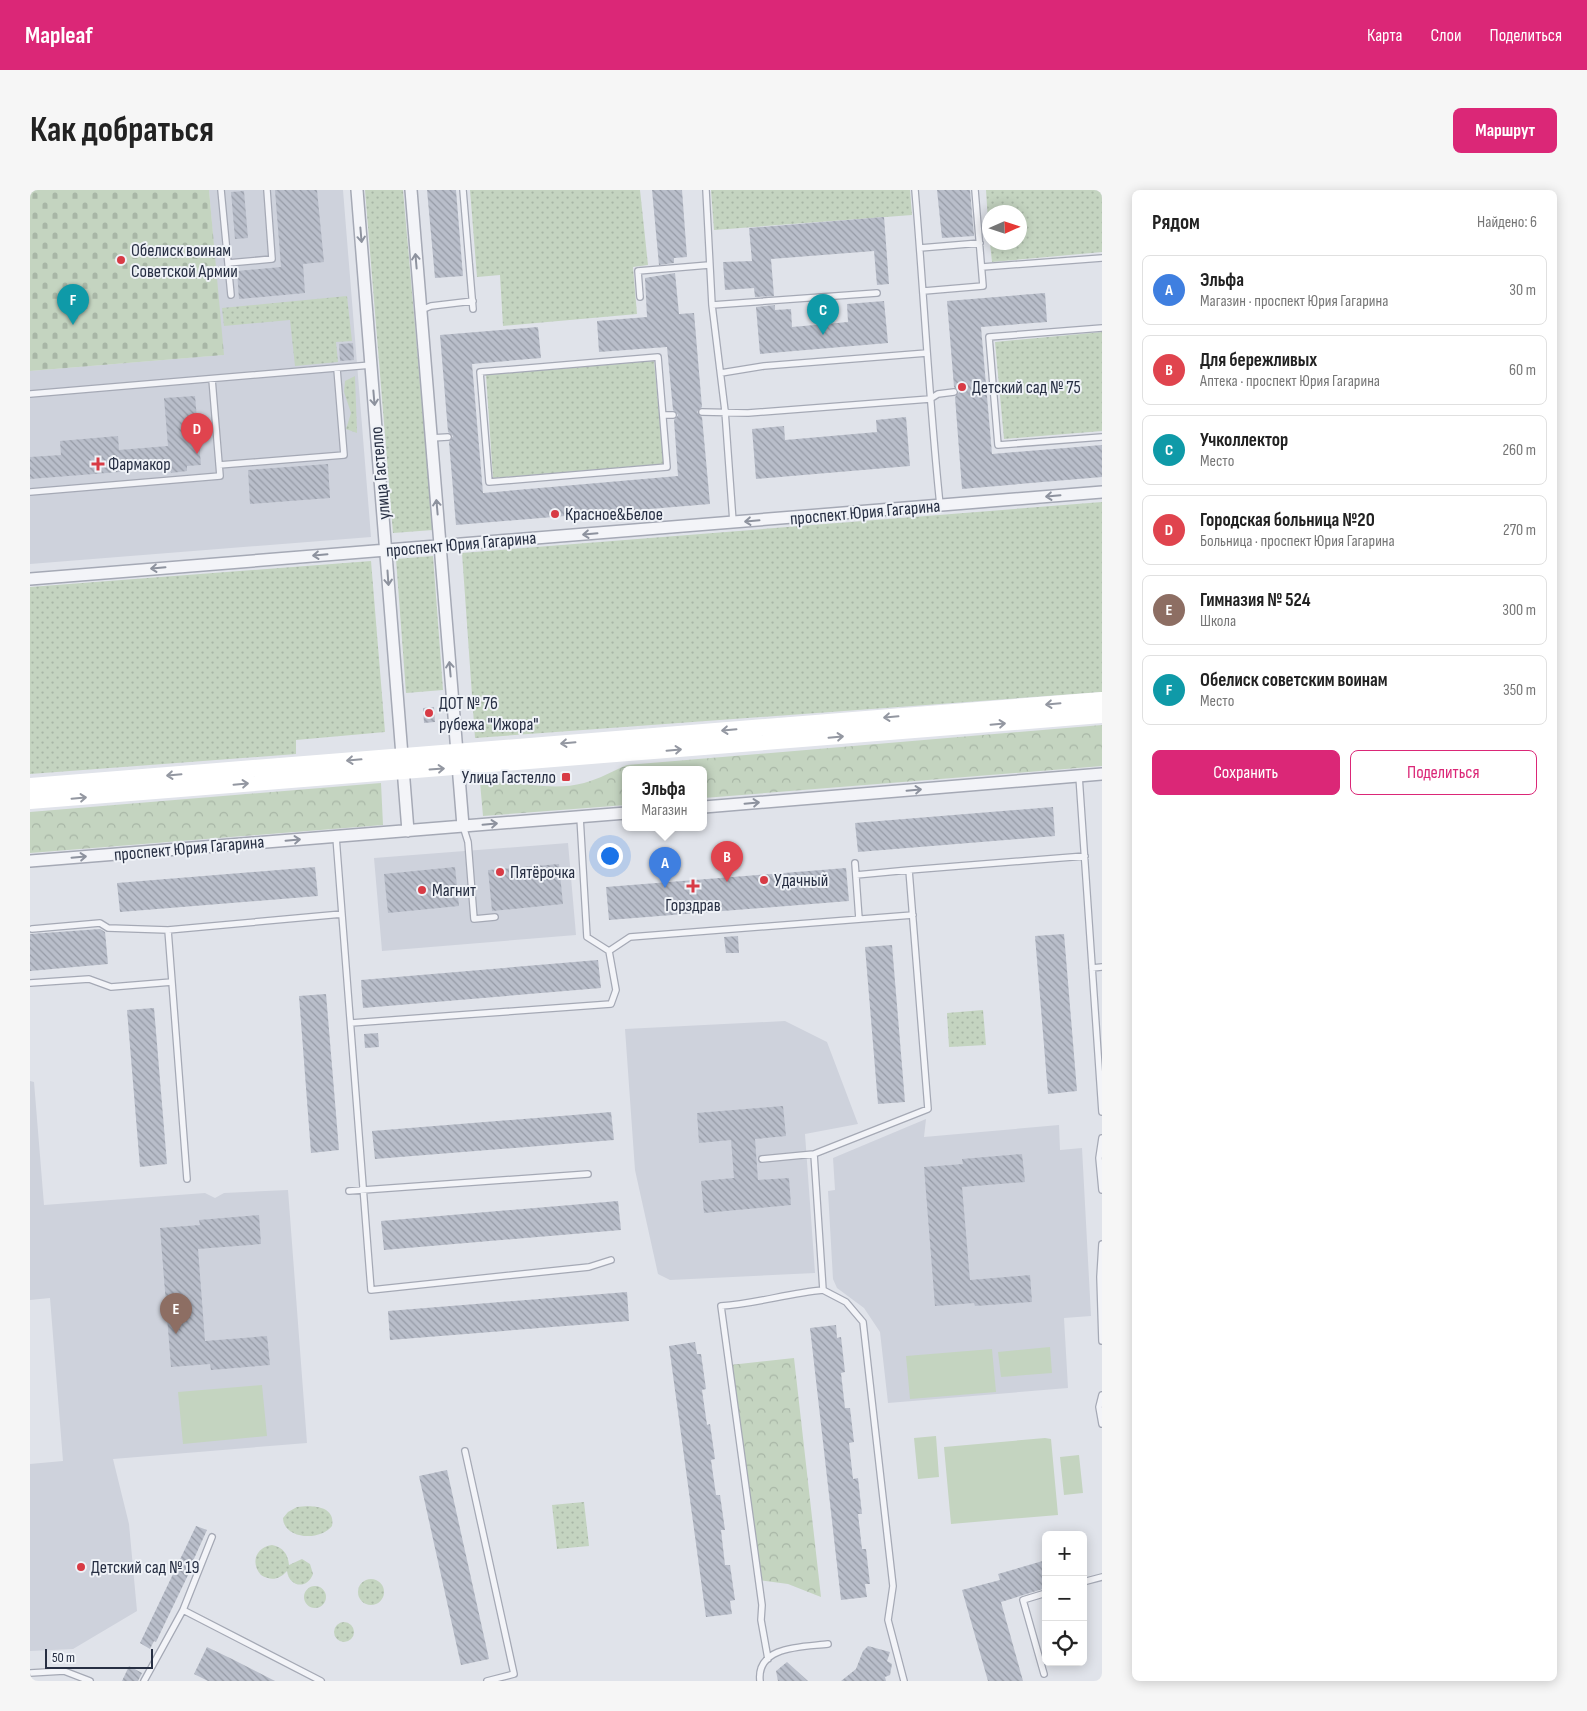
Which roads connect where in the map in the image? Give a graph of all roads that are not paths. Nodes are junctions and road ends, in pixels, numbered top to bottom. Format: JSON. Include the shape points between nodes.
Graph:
{"nodes":[{"id":1,"x":221,"y":190,"type":"edge"},
{"id":2,"x":267,"y":190,"type":"edge"},
{"id":3,"x":357,"y":190,"type":"edge"},
{"id":4,"x":410,"y":190,"type":"edge"},
{"id":5,"x":463,"y":190,"type":"edge"},
{"id":6,"x":706,"y":190,"type":"edge"},
{"id":7,"x":915,"y":190,"type":"edge"},
{"id":8,"x":975,"y":190,"type":"edge"},
{"id":9,"x":980,"y":243,"type":"junction"},
{"id":10,"x":920,"y":248,"type":"junction"},
{"id":11,"x":1102,"y":258,"type":"edge"},
{"id":12,"x":228,"y":263,"type":"junction"},
{"id":13,"x":709,"y":265,"type":"junction"},
{"id":14,"x":982,"y":267,"type":"junction"},
{"id":15,"x":924,"y":291,"type":"junction"},
{"id":16,"x":877,"y":293,"type":"dead end"},
{"id":17,"x":231,"y":295,"type":"dead end"},
{"id":18,"x":640,"y":297,"type":"dead end"},
{"id":19,"x":473,"y":301,"type":"junction"},
{"id":20,"x":712,"y":305,"type":"junction"},
{"id":21,"x":473,"y":309,"type":"dead end"},
{"id":22,"x":420,"y":310,"type":"junction"},
{"id":23,"x":1102,"y":328,"type":"edge"},
{"id":24,"x":927,"y":353,"type":"junction"},
{"id":25,"x":371,"y":365,"type":"junction"},
{"id":26,"x":337,"y":369,"type":"junction"},
{"id":27,"x":721,"y":373,"type":"junction"},
{"id":28,"x":212,"y":379,"type":"junction"},
{"id":29,"x":994,"y":389,"type":"junction"},
{"id":30,"x":986,"y":390,"type":"dead end"},
{"id":31,"x":954,"y":392,"type":"dead end"},
{"id":32,"x":30,"y":394,"type":"edge"},
{"id":33,"x":930,"y":399,"type":"junction"},
{"id":34,"x":725,"y":411,"type":"junction"},
{"id":35,"x":702,"y":412,"type":"dead end"},
{"id":36,"x":663,"y":415,"type":"junction"},
{"id":37,"x":673,"y":415,"type":"dead end"},
{"id":38,"x":448,"y":436,"type":"dead end"},
{"id":39,"x":1102,"y":437,"type":"edge"},
{"id":40,"x":431,"y":438,"type":"junction"},
{"id":41,"x":219,"y":464,"type":"junction"},
{"id":42,"x":30,"y":492,"type":"edge"},
{"id":43,"x":1102,"y":492,"type":"edge"},
{"id":44,"x":940,"y":505,"type":"junction"},
{"id":45,"x":733,"y":522,"type":"junction"},
{"id":46,"x":440,"y":546,"type":"junction"},
{"id":47,"x":386,"y":550,"type":"junction"},
{"id":48,"x":30,"y":579,"type":"edge"},
{"id":49,"x":1102,"y":700,"type":"edge"},
{"id":50,"x":1102,"y":715,"type":"edge"},
{"id":51,"x":458,"y":760,"type":"junction"},
{"id":52,"x":403,"y":764,"type":"junction"},
{"id":53,"x":1102,"y":774,"type":"edge"},
{"id":54,"x":1079,"y":776,"type":"junction"},
{"id":55,"x":30,"y":786,"type":"edge"},
{"id":56,"x":30,"y":802,"type":"edge"},
{"id":57,"x":707,"y":807,"type":"edge"},
{"id":58,"x":622,"y":813,"type":"edge"},
{"id":59,"x":580,"y":817,"type":"junction"},
{"id":60,"x":463,"y":826,"type":"junction"},
{"id":61,"x":408,"y":831,"type":"junction"},
{"id":62,"x":336,"y":837,"type":"junction"},
{"id":63,"x":1085,"y":856,"type":"junction"},
{"id":64,"x":30,"y":861,"type":"edge"},
{"id":65,"x":855,"y":863,"type":"dead end"},
{"id":66,"x":909,"y":870,"type":"junction"},
{"id":67,"x":856,"y":875,"type":"junction"},
{"id":68,"x":342,"y":914,"type":"junction"},
{"id":69,"x":913,"y":915,"type":"junction"},
{"id":70,"x":495,"y":917,"type":"dead end"},
{"id":71,"x":859,"y":919,"type":"junction"},
{"id":72,"x":32,"y":929,"type":"dead end"},
{"id":73,"x":168,"y":930,"type":"junction"},
{"id":74,"x":608,"y":951,"type":"junction"},
{"id":75,"x":1102,"y":967,"type":"edge"},
{"id":76,"x":1092,"y":968,"type":"junction"},
{"id":77,"x":172,"y":982,"type":"junction"},
{"id":78,"x":30,"y":983,"type":"edge"},
{"id":79,"x":351,"y":1023,"type":"junction"},
{"id":80,"x":1102,"y":1112,"type":"edge"},
{"id":81,"x":1102,"y":1138,"type":"edge"},
{"id":82,"x":814,"y":1154,"type":"junction"},
{"id":83,"x":762,"y":1159,"type":"dead end"},
{"id":84,"x":588,"y":1174,"type":"dead end"},
{"id":85,"x":187,"y":1178,"type":"dead end"},
{"id":86,"x":364,"y":1190,"type":"junction"},
{"id":87,"x":1102,"y":1190,"type":"edge"},
{"id":88,"x":349,"y":1191,"type":"dead end"},
{"id":89,"x":1102,"y":1244,"type":"edge"},
{"id":90,"x":611,"y":1260,"type":"dead end"},
{"id":91,"x":823,"y":1290,"type":"junction"},
{"id":92,"x":1102,"y":1341,"type":"edge"},
{"id":93,"x":1102,"y":1395,"type":"edge"},
{"id":94,"x":1102,"y":1424,"type":"edge"},
{"id":95,"x":465,"y":1451,"type":"dead end"},
{"id":96,"x":212,"y":1537,"type":"dead end"},
{"id":97,"x":1102,"y":1577,"type":"edge"},
{"id":98,"x":1087,"y":1581,"type":"edge"},
{"id":99,"x":1042,"y":1595,"type":"edge"},
{"id":100,"x":182,"y":1610,"type":"junction"},
{"id":101,"x":828,"y":1644,"type":"dead end"},
{"id":102,"x":768,"y":1660,"type":"junction"},
{"id":103,"x":30,"y":1673,"type":"edge"},
{"id":104,"x":1044,"y":1674,"type":"dead end"},
{"id":105,"x":90,"y":1681,"type":"edge"},
{"id":106,"x":144,"y":1681,"type":"edge"},
{"id":107,"x":320,"y":1681,"type":"edge"},
{"id":108,"x":487,"y":1681,"type":"edge"},
{"id":109,"x":760,"y":1681,"type":"edge"},
{"id":110,"x":904,"y":1681,"type":"edge"}],
"edges":[{"from":1,"to":12,"type":"lane"},
{"from":2,"to":12,"type":"lane","via":[[272,260]]},
{"from":3,"to":25,"type":"street","name":"улица Гастелло","one_way":true},
{"from":22,"to":4,"type":"street","one_way":true},
{"from":5,"to":19,"type":"lane"},
{"from":6,"to":13,"type":"lane"},
{"from":7,"to":10,"type":"lane"},
{"from":8,"to":9,"type":"lane"},
{"from":9,"to":10,"type":"lane"},
{"from":9,"to":14,"type":"lane"},
{"from":10,"to":15,"type":"lane"},
{"from":11,"to":14,"type":"lane"},
{"from":12,"to":17,"type":"lane"},
{"from":13,"to":18,"type":"lane","via":[[638,271]]},
{"from":13,"to":20,"type":"lane"},
{"from":14,"to":15,"type":"lane","via":[[983,286]]},
{"from":15,"to":24,"type":"lane"},
{"from":16,"to":20,"type":"lane"},
{"from":19,"to":21,"type":"lane"},
{"from":19,"to":22,"type":"lane"},
{"from":20,"to":27,"type":"lane"},
{"from":22,"to":40,"type":"street"},
{"from":23,"to":29,"type":"lane","via":[[989,337]]},
{"from":24,"to":27,"type":"lane","via":[[764,366]]},
{"from":24,"to":33,"type":"lane"},
{"from":25,"to":26,"type":"lane"},
{"from":25,"to":47,"type":"street","name":"улица Гастелло","one_way":true},
{"from":26,"to":28,"type":"lane"},
{"from":26,"to":41,"type":"lane","via":[[344,455]]},
{"from":27,"to":34,"type":"lane"},
{"from":28,"to":32,"type":"lane"},
{"from":28,"to":41,"type":"lane"},
{"from":29,"to":30,"type":"lane"},
{"from":29,"to":39,"type":"lane","via":[[998,445]]},
{"from":31,"to":33,"type":"lane","via":[[938,394]]},
{"from":33,"to":34,"type":"lane","via":[[748,413]]},
{"from":33,"to":44,"type":"lane"},
{"from":34,"to":35,"type":"lane"},
{"from":34,"to":45,"type":"lane"},
{"from":36,"to":36,"type":"lane","via":[[658,357],[480,372],[481,434],[489,482],[667,467]]},
{"from":36,"to":37,"type":"lane"},
{"from":38,"to":40,"type":"lane"},
{"from":46,"to":40,"type":"street","one_way":true},
{"from":41,"to":42,"type":"lane","via":[[220,476]]},
{"from":43,"to":44,"type":"street","name":"проспект Юрия Гагарина","one_way":true},
{"from":44,"to":45,"type":"street","name":"проспект Юрия Гагарина","one_way":true},
{"from":45,"to":46,"type":"street","name":"проспект Юрия Гагарина","one_way":true},
{"from":46,"to":47,"type":"street","name":"проспект Юрия Гагарина"},
{"from":51,"to":46,"type":"street","one_way":true},
{"from":47,"to":48,"type":"street","name":"проспект Юрия Гагарина","one_way":true},
{"from":47,"to":52,"type":"street","name":"улица Гастелло","one_way":true},
{"from":49,"to":51,"type":"main road","one_way":true},
{"from":51,"to":50,"type":"main road","one_way":true},
{"from":51,"to":52,"type":"main road"},
{"from":51,"to":60,"type":"street"},
{"from":52,"to":55,"type":"main road","one_way":true},
{"from":56,"to":52,"type":"main road","one_way":true},
{"from":52,"to":61,"type":"street"},
{"from":53,"to":54,"type":"street"},
{"from":57,"to":54,"type":"street","one_way":true},
{"from":54,"to":63,"type":"lane"},
{"from":58,"to":59,"type":"street","name":"проспект Юрия Гагарина"},
{"from":60,"to":59,"type":"street","name":"проспект Юрия Гагарина","one_way":true},
{"from":59,"to":74,"type":"lane","via":[[587,937]]},
{"from":60,"to":61,"type":"street","name":"проспект Юрия Гагарина"},
{"from":60,"to":70,"type":"lane","via":[[468,842],[474,919]]},
{"from":61,"to":62,"type":"street","name":"проспект Юрия Гагарина"},
{"from":64,"to":62,"type":"street","name":"проспект Юрия Гагарина","one_way":true},
{"from":62,"to":68,"type":"lane"},
{"from":63,"to":66,"type":"lane"},
{"from":63,"to":76,"type":"lane"},
{"from":65,"to":67,"type":"lane"},
{"from":66,"to":67,"type":"lane"},
{"from":66,"to":69,"type":"lane"},
{"from":67,"to":71,"type":"lane"},
{"from":68,"to":73,"type":"lane"},
{"from":68,"to":79,"type":"lane"},
{"from":69,"to":71,"type":"lane"},
{"from":69,"to":82,"type":"lane","via":[[928,1108]]},
{"from":71,"to":74,"type":"lane","via":[[630,937]]},
{"from":72,"to":73,"type":"lane","via":[[100,923],[108,928]]},
{"from":73,"to":77,"type":"lane"},
{"from":74,"to":79,"type":"lane","via":[[616,990],[610,1004]]},
{"from":75,"to":76,"type":"lane"},
{"from":76,"to":80,"type":"lane"},
{"from":77,"to":78,"type":"lane","via":[[111,987],[89,979]]},
{"from":77,"to":85,"type":"lane"},
{"from":79,"to":86,"type":"lane"},
{"from":81,"to":87,"type":"lane","via":[[1099,1158]]},
{"from":82,"to":83,"type":"lane"},
{"from":82,"to":91,"type":"lane"},
{"from":84,"to":86,"type":"lane"},
{"from":86,"to":88,"type":"lane"},
{"from":86,"to":90,"type":"lane","via":[[371,1290],[589,1267]]},
{"from":89,"to":92,"type":"lane"},
{"from":91,"to":102,"type":"lane","via":[[786,1294],[752,1304],[721,1306]]},
{"from":91,"to":110,"type":"lane","via":[[846,1302],[864,1322],[893,1586],[888,1620]]},
{"from":93,"to":94,"type":"lane","via":[[1099,1408]]},
{"from":95,"to":108,"type":"lane","via":[[514,1674]]},
{"from":96,"to":100,"type":"lane"},
{"from":97,"to":98,"type":"lane"},
{"from":99,"to":104,"type":"lane","via":[[1023,1600]]},
{"from":100,"to":106,"type":"lane"},
{"from":100,"to":107,"type":"lane"},
{"from":101,"to":102,"type":"lane","via":[[787,1649]]},
{"from":102,"to":109,"type":"lane"},
{"from":103,"to":105,"type":"lane","via":[[64,1671]]}]}
